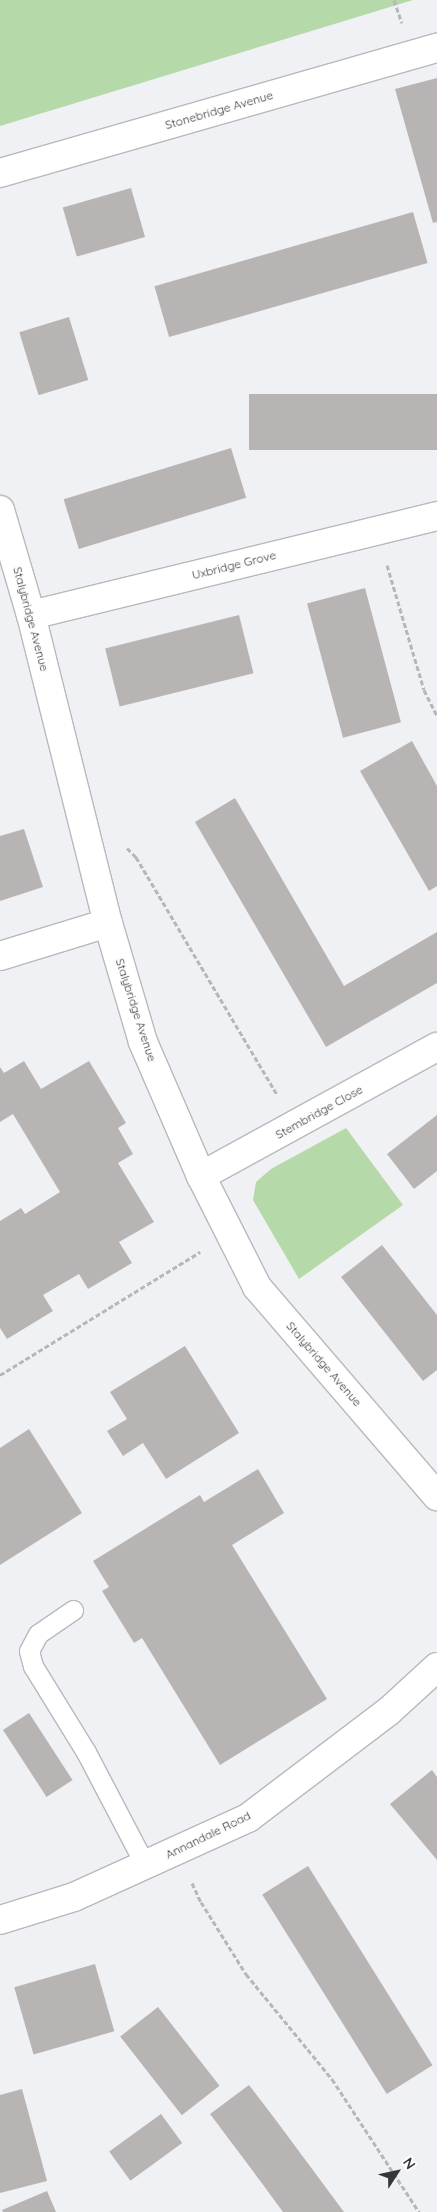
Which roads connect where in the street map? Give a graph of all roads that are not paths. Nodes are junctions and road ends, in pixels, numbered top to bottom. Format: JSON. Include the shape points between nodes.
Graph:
{"nodes":[{"id":1,"x":437,"y":48,"type":"edge"},
{"id":2,"x":0,"y":173,"type":"edge"},
{"id":3,"x":0,"y":510,"type":"edge"},
{"id":4,"x":437,"y":516,"type":"edge"},
{"id":5,"x":31,"y":614,"type":"junction"},
{"id":6,"x":108,"y":922,"type":"junction"},
{"id":7,"x":0,"y":956,"type":"edge"},
{"id":8,"x":437,"y":1047,"type":"edge"},
{"id":9,"x":202,"y":1176,"type":"junction"},
{"id":10,"x":437,"y":1496,"type":"edge"},
{"id":11,"x":73,"y":1610,"type":"dead end"},
{"id":12,"x":437,"y":1667,"type":"edge"},
{"id":13,"x":145,"y":1865,"type":"junction"},
{"id":14,"x":0,"y":1920,"type":"edge"}],
"edges":[{"from":1,"to":2,"type":"street","name":"Stonebridge Avenue"},
{"from":3,"to":5,"type":"street","name":"Stalybridge Avenue"},
{"from":4,"to":5,"type":"street","name":"Uxbridge Grove"},
{"from":5,"to":6,"type":"street","name":"Stalybridge Avenue"},
{"from":6,"to":7,"type":"street"},
{"from":6,"to":9,"type":"street","name":"Stalybridge Avenue","via":[[143,1042]]},
{"from":8,"to":9,"type":"street","name":"Stembridge Close"},
{"from":9,"to":10,"type":"street","name":"Stalybridge Avenue","via":[[257,1287]]},
{"from":11,"to":13,"type":"lane","via":[[38,1634],[29,1651],[33,1666],[86,1752]]},
{"from":12,"to":13,"type":"street","name":"Annandale Road","via":[[389,1711],[248,1818]]},
{"from":13,"to":14,"type":"street","name":"Annandale Road","via":[[74,1897]]}]}
